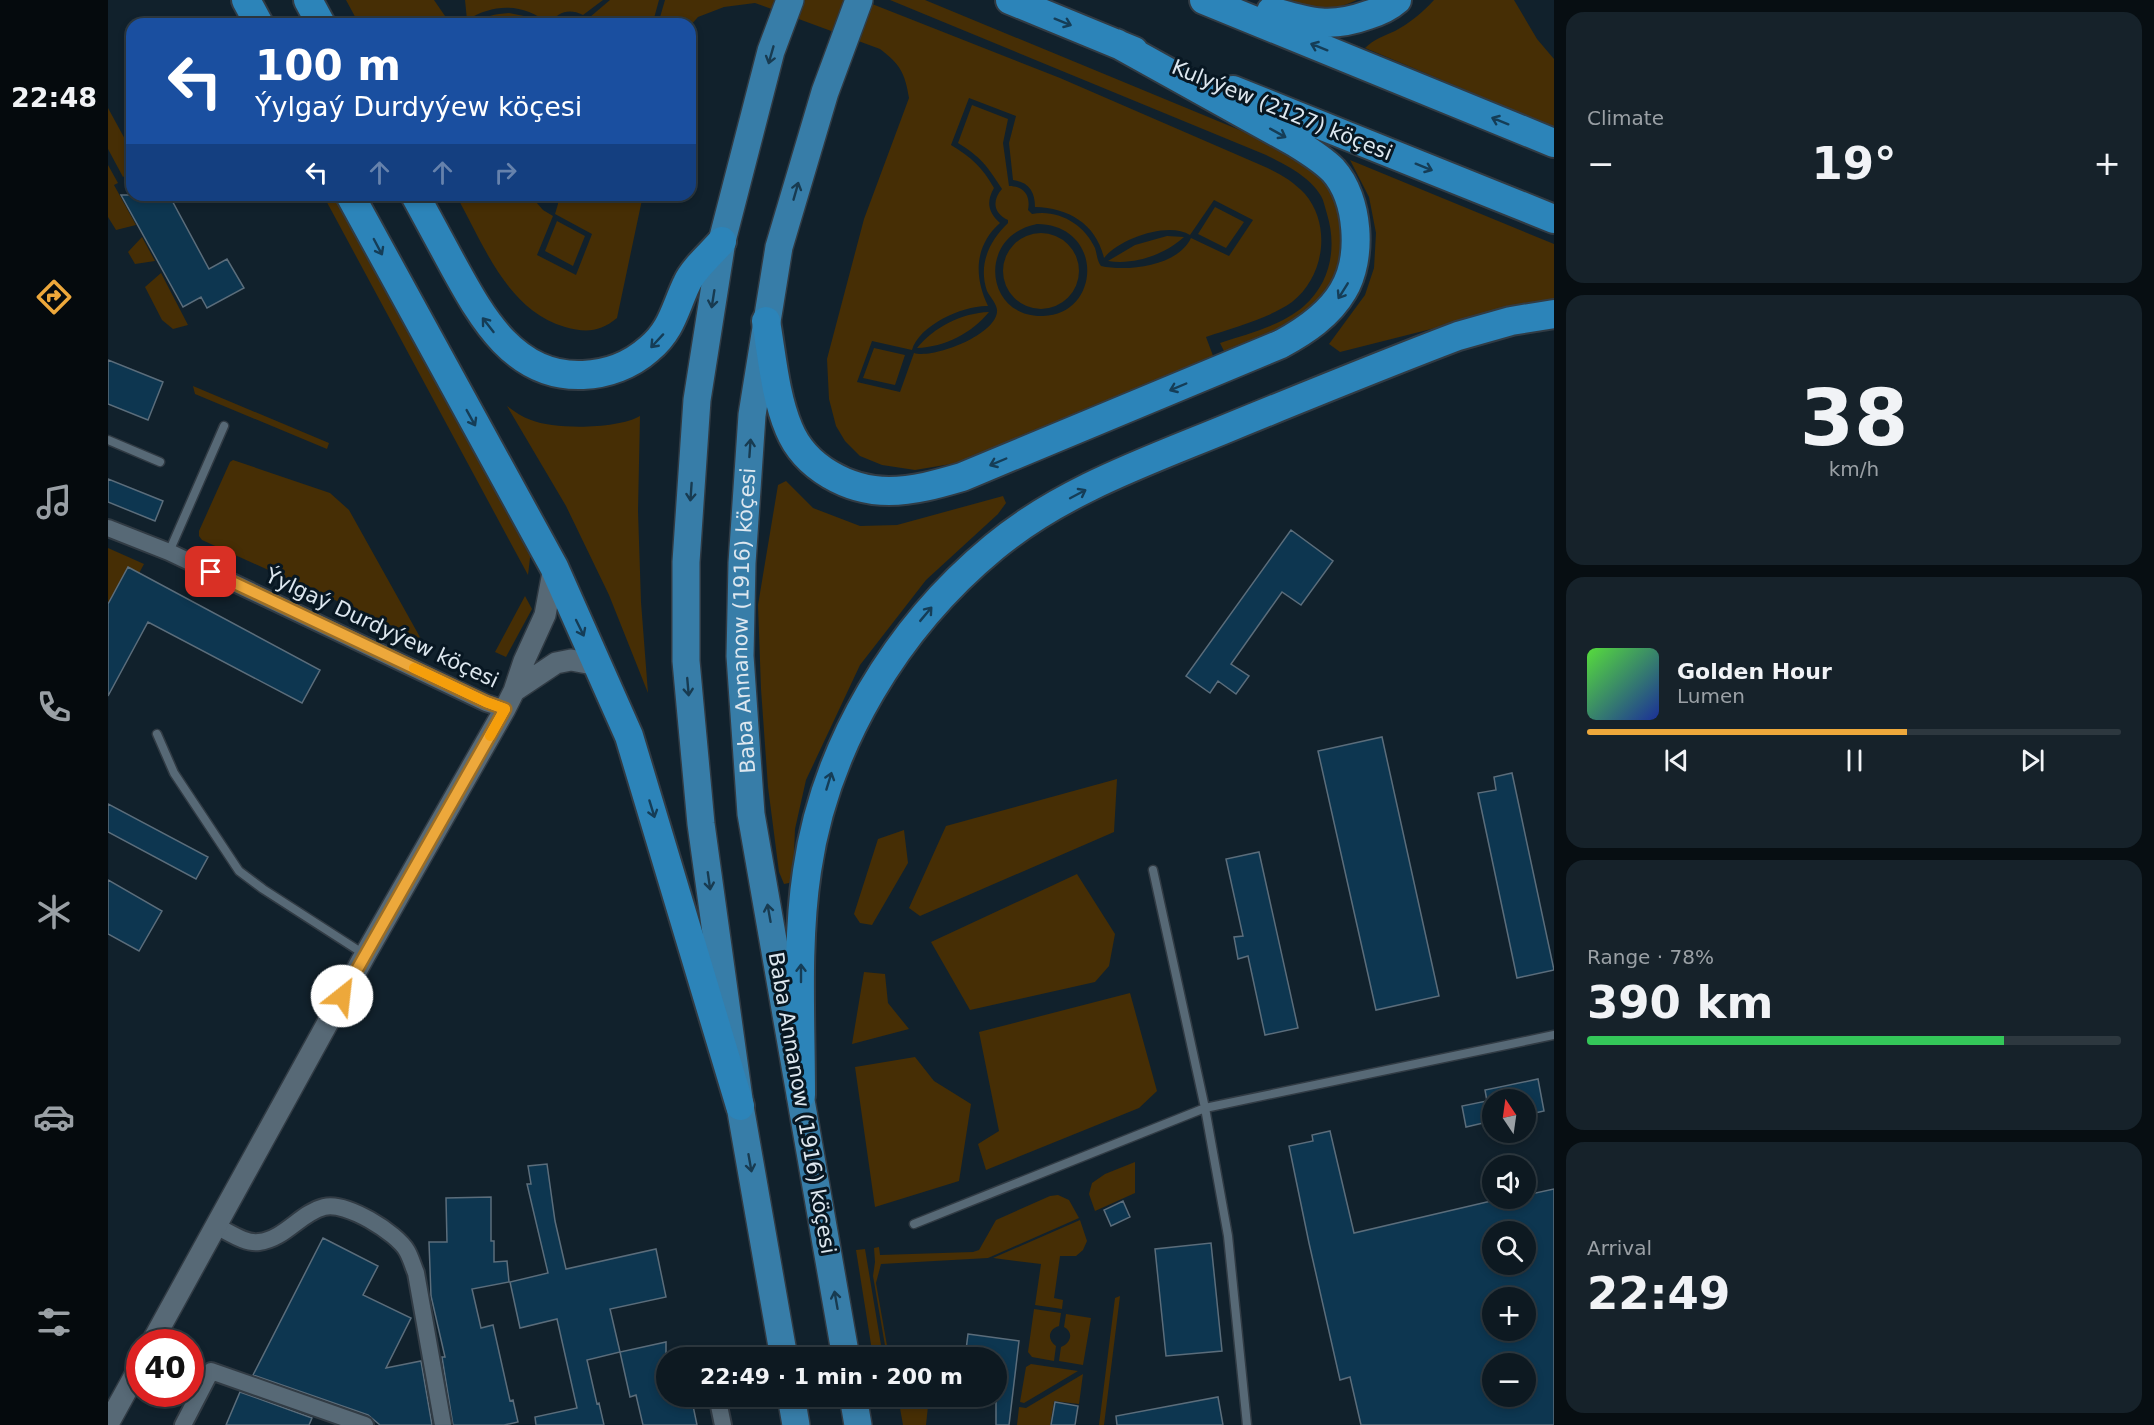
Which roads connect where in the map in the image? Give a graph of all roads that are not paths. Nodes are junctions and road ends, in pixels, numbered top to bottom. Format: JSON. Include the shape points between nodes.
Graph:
{"nodes":[{"id":1,"x":246,"y":0,"type":"edge"},
{"id":2,"x":308,"y":0,"type":"edge"},
{"id":3,"x":790,"y":0,"type":"edge"},
{"id":4,"x":859,"y":0,"type":"edge"},
{"id":5,"x":1010,"y":0,"type":"edge"},
{"id":6,"x":1204,"y":0,"type":"edge"},
{"id":7,"x":1232,"y":0,"type":"edge"},
{"id":8,"x":1397,"y":0,"type":"edge"},
{"id":9,"x":256,"y":18,"type":"edge"},
{"id":10,"x":318,"y":18,"type":"edge"},
{"id":11,"x":1116,"y":44,"type":"junction"},
{"id":12,"x":1554,"y":143,"type":"edge"},
{"id":13,"x":353,"y":201,"type":"edge"},
{"id":14,"x":418,"y":201,"type":"edge"},
{"id":15,"x":1554,"y":219,"type":"edge"},
{"id":16,"x":722,"y":241,"type":"junction"},
{"id":17,"x":1554,"y":314,"type":"edge"},
{"id":18,"x":766,"y":321,"type":"junction"},
{"id":19,"x":224,"y":426,"type":"dead end"},
{"id":20,"x":108,"y":440,"type":"edge"},
{"id":21,"x":160,"y":462,"type":"dead end"},
{"id":22,"x":108,"y":528,"type":"edge"},
{"id":23,"x":169,"y":552,"type":"junction"},
{"id":24,"x":554,"y":567,"type":"junction"},
{"id":25,"x":598,"y":665,"type":"junction"},
{"id":26,"x":510,"y":700,"type":"junction"},
{"id":27,"x":157,"y":734,"type":"dead end"},
{"id":28,"x":1153,"y":870,"type":"dead end"},
{"id":29,"x":365,"y":954,"type":"junction"},
{"id":30,"x":1554,"y":1035,"type":"edge"},
{"id":31,"x":801,"y":1095,"type":"junction"},
{"id":32,"x":740,"y":1106,"type":"junction"},
{"id":33,"x":1205,"y":1108,"type":"junction"},
{"id":34,"x":914,"y":1224,"type":"dead end"},
{"id":35,"x":216,"y":1226,"type":"junction"},
{"id":36,"x":159,"y":1329,"type":"edge"},
{"id":37,"x":782,"y":1347,"type":"edge"},
{"id":38,"x":844,"y":1347,"type":"edge"},
{"id":39,"x":126,"y":1391,"type":"edge"},
{"id":40,"x":719,"y":1407,"type":"edge"},
{"id":41,"x":793,"y":1407,"type":"edge"},
{"id":42,"x":855,"y":1407,"type":"edge"},
{"id":43,"x":108,"y":1424,"type":"edge"},
{"id":44,"x":183,"y":1425,"type":"edge"},
{"id":45,"x":365,"y":1425,"type":"edge"},
{"id":46,"x":442,"y":1425,"type":"edge"},
{"id":47,"x":723,"y":1425,"type":"edge"},
{"id":48,"x":796,"y":1425,"type":"edge"},
{"id":49,"x":858,"y":1425,"type":"edge"},
{"id":50,"x":1247,"y":1425,"type":"edge"}],
"edges":[{"from":1,"to":9,"type":"highway"},
{"from":2,"to":10,"type":"highway"},
{"from":3,"to":16,"type":"main road","one_way":true,"via":[[771,51]]},
{"from":18,"to":4,"type":"main road","name":"Baba Annanow (1916) köçesi","one_way":true,"via":[[779,247],[825,92]]},
{"from":5,"to":11,"type":"highway","name":"Kulyýew (2127) köçesi","one_way":true},
{"from":12,"to":6,"type":"highway","one_way":true},
{"from":7,"to":8,"type":"highway","via":[[1306,21],[1332,24],[1375,13]]},
{"from":11,"to":15,"type":"highway","name":"Kulyýew (2127) köçesi","one_way":true},
{"from":11,"to":18,"type":"highway","one_way":true,"via":[[1316,155],[1340,180],[1354,222],[1355,261],[1342,293],[1305,331],[962,477],[888,492],[845,483],[812,462],[799,448],[781,407]]},
{"from":13,"to":24,"type":"highway","one_way":true},
{"from":16,"to":14,"type":"highway","one_way":true,"via":[[687,281],[675,314],[651,348],[619,367],[575,375],[531,363],[495,333],[479,312]]},
{"from":16,"to":32,"type":"main road","one_way":true,"via":[[697,400],[686,562],[686,661],[701,824]]},
{"from":31,"to":17,"type":"highway","one_way":true,"via":[[801,937],[806,881],[822,804],[832,771],[900,645],[955,582],[995,546],[1041,514],[1122,471],[1458,336],[1510,321]]},
{"from":31,"to":18,"type":"main road","name":"Baba Annanow (1916) köçesi","one_way":true,"via":[[751,814],[740,656],[752,415]]},
{"from":19,"to":23,"type":"lane"},
{"from":20,"to":21,"type":"lane"},
{"from":22,"to":23,"type":"street","name":"Ýylgaý Durdyýew köçesi"},
{"from":23,"to":26,"type":"street","name":"Ýylgaý Durdyýew köçesi","via":[[476,698]]},
{"from":24,"to":25,"type":"highway","one_way":true},
{"from":24,"to":26,"type":"street","via":[[545,615]]},
{"from":25,"to":26,"type":"street","via":[[570,660],[556,663]]},
{"from":25,"to":32,"type":"highway","one_way":true,"via":[[632,747]]},
{"from":26,"to":29,"type":"street"},
{"from":27,"to":29,"type":"lane","via":[[174,773],[239,871]]},
{"from":28,"to":33,"type":"lane"},
{"from":29,"to":35,"type":"street"},
{"from":30,"to":33,"type":"lane"},
{"from":38,"to":31,"type":"main road","name":"Baba Annanow (1916) köçesi","one_way":true},
{"from":32,"to":37,"type":"main road","one_way":true},
{"from":33,"to":34,"type":"lane"},
{"from":33,"to":50,"type":"lane","via":[[1228,1236]]},
{"from":35,"to":36,"type":"street"},
{"from":35,"to":46,"type":"street","via":[[258,1242],[283,1233],[325,1206],[360,1215],[395,1236],[407,1251],[416,1273]]},
{"from":39,"to":43,"type":"street"},
{"from":40,"to":47,"type":"street"},
{"from":41,"to":48,"type":"main road"},
{"from":42,"to":49,"type":"main road"},
{"from":44,"to":45,"type":"street","via":[[211,1371]]}]}
